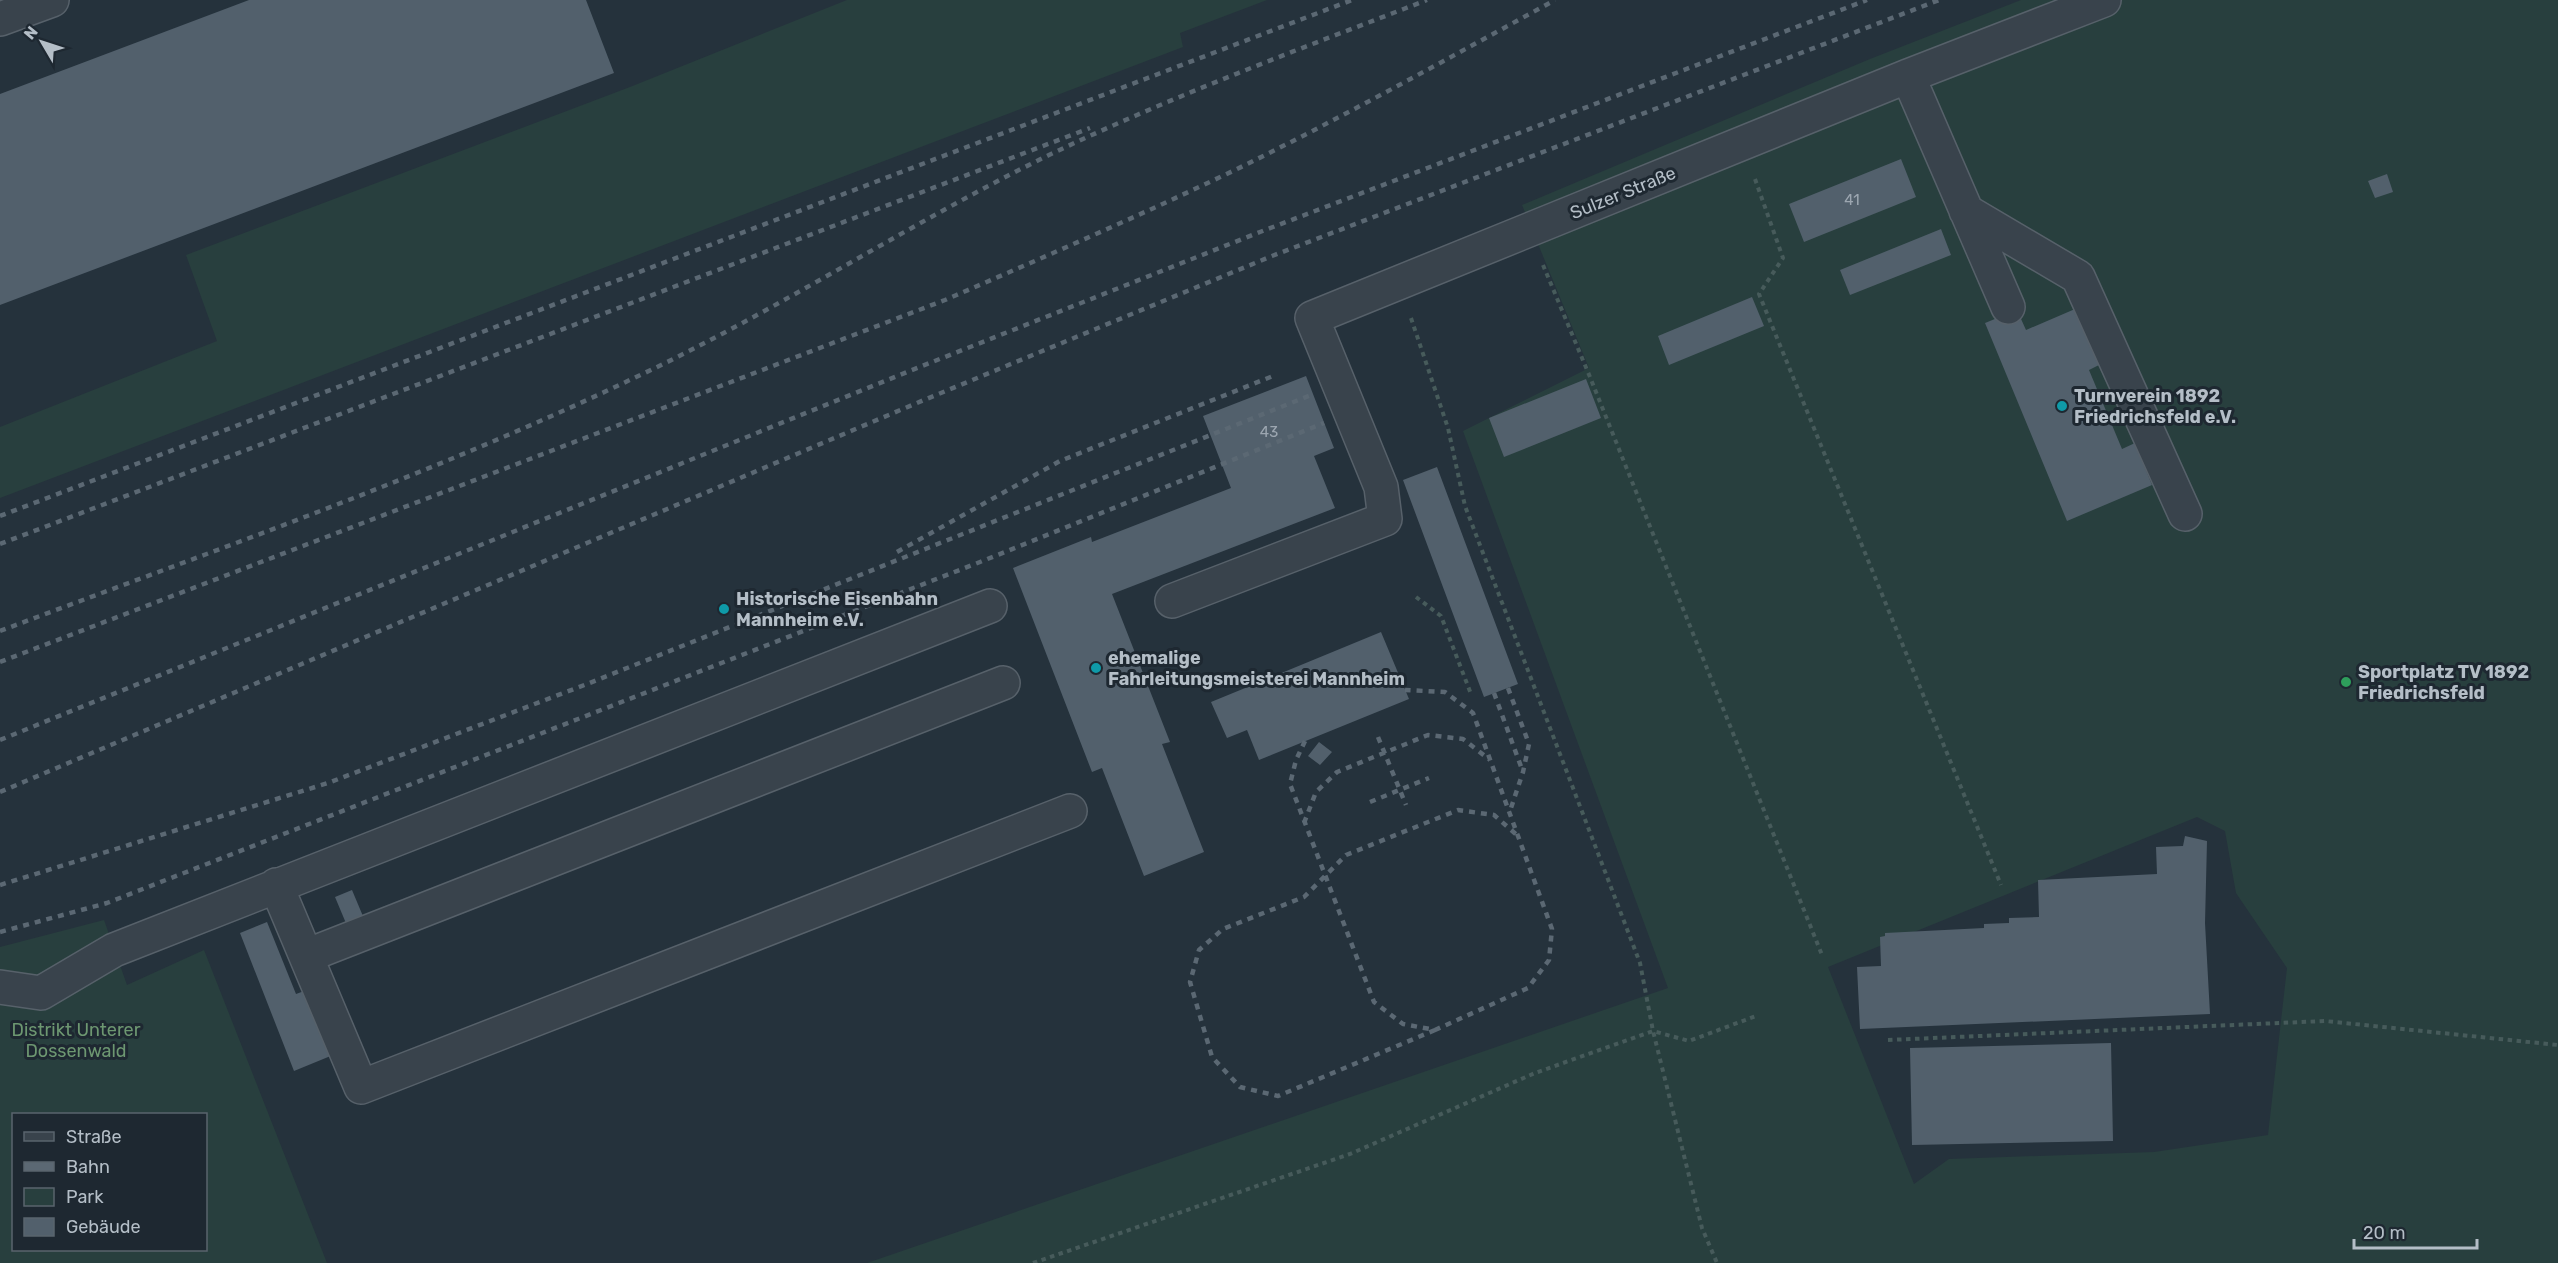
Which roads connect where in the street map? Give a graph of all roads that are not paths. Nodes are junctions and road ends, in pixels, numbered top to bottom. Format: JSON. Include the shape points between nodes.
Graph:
{"nodes":[{"id":1,"x":52,"y":0,"type":"edge"},
{"id":2,"x":2104,"y":0,"type":"edge"},
{"id":3,"x":0,"y":19,"type":"edge"},
{"id":4,"x":1908,"y":76,"type":"junction"},
{"id":5,"x":1966,"y":211,"type":"junction"},
{"id":6,"x":2008,"y":307,"type":"dead end"},
{"id":7,"x":2185,"y":514,"type":"dead end"},
{"id":8,"x":1172,"y":601,"type":"dead end"},
{"id":9,"x":990,"y":606,"type":"dead end"},
{"id":10,"x":1003,"y":683,"type":"dead end"},
{"id":11,"x":1070,"y":811,"type":"dead end"},
{"id":12,"x":276,"y":885,"type":"junction"},
{"id":13,"x":306,"y":956,"type":"junction"},
{"id":14,"x":0,"y":987,"type":"edge"}],
"edges":[{"from":1,"to":3,"type":"street"},
{"from":2,"to":4,"type":"street","name":"Sulzer Straße"},
{"from":4,"to":5,"type":"street"},
{"from":4,"to":8,"type":"street","name":"Sulzer Straße","via":[[1312,318],[1381,487],[1384,519]]},
{"from":5,"to":6,"type":"street"},
{"from":5,"to":7,"type":"street","via":[[2078,277]]},
{"from":9,"to":12,"type":"street"},
{"from":10,"to":13,"type":"street"},
{"from":11,"to":13,"type":"street","via":[[361,1087]]},
{"from":12,"to":13,"type":"street"},
{"from":12,"to":14,"type":"street","via":[[114,950],[41,993]]}]}
